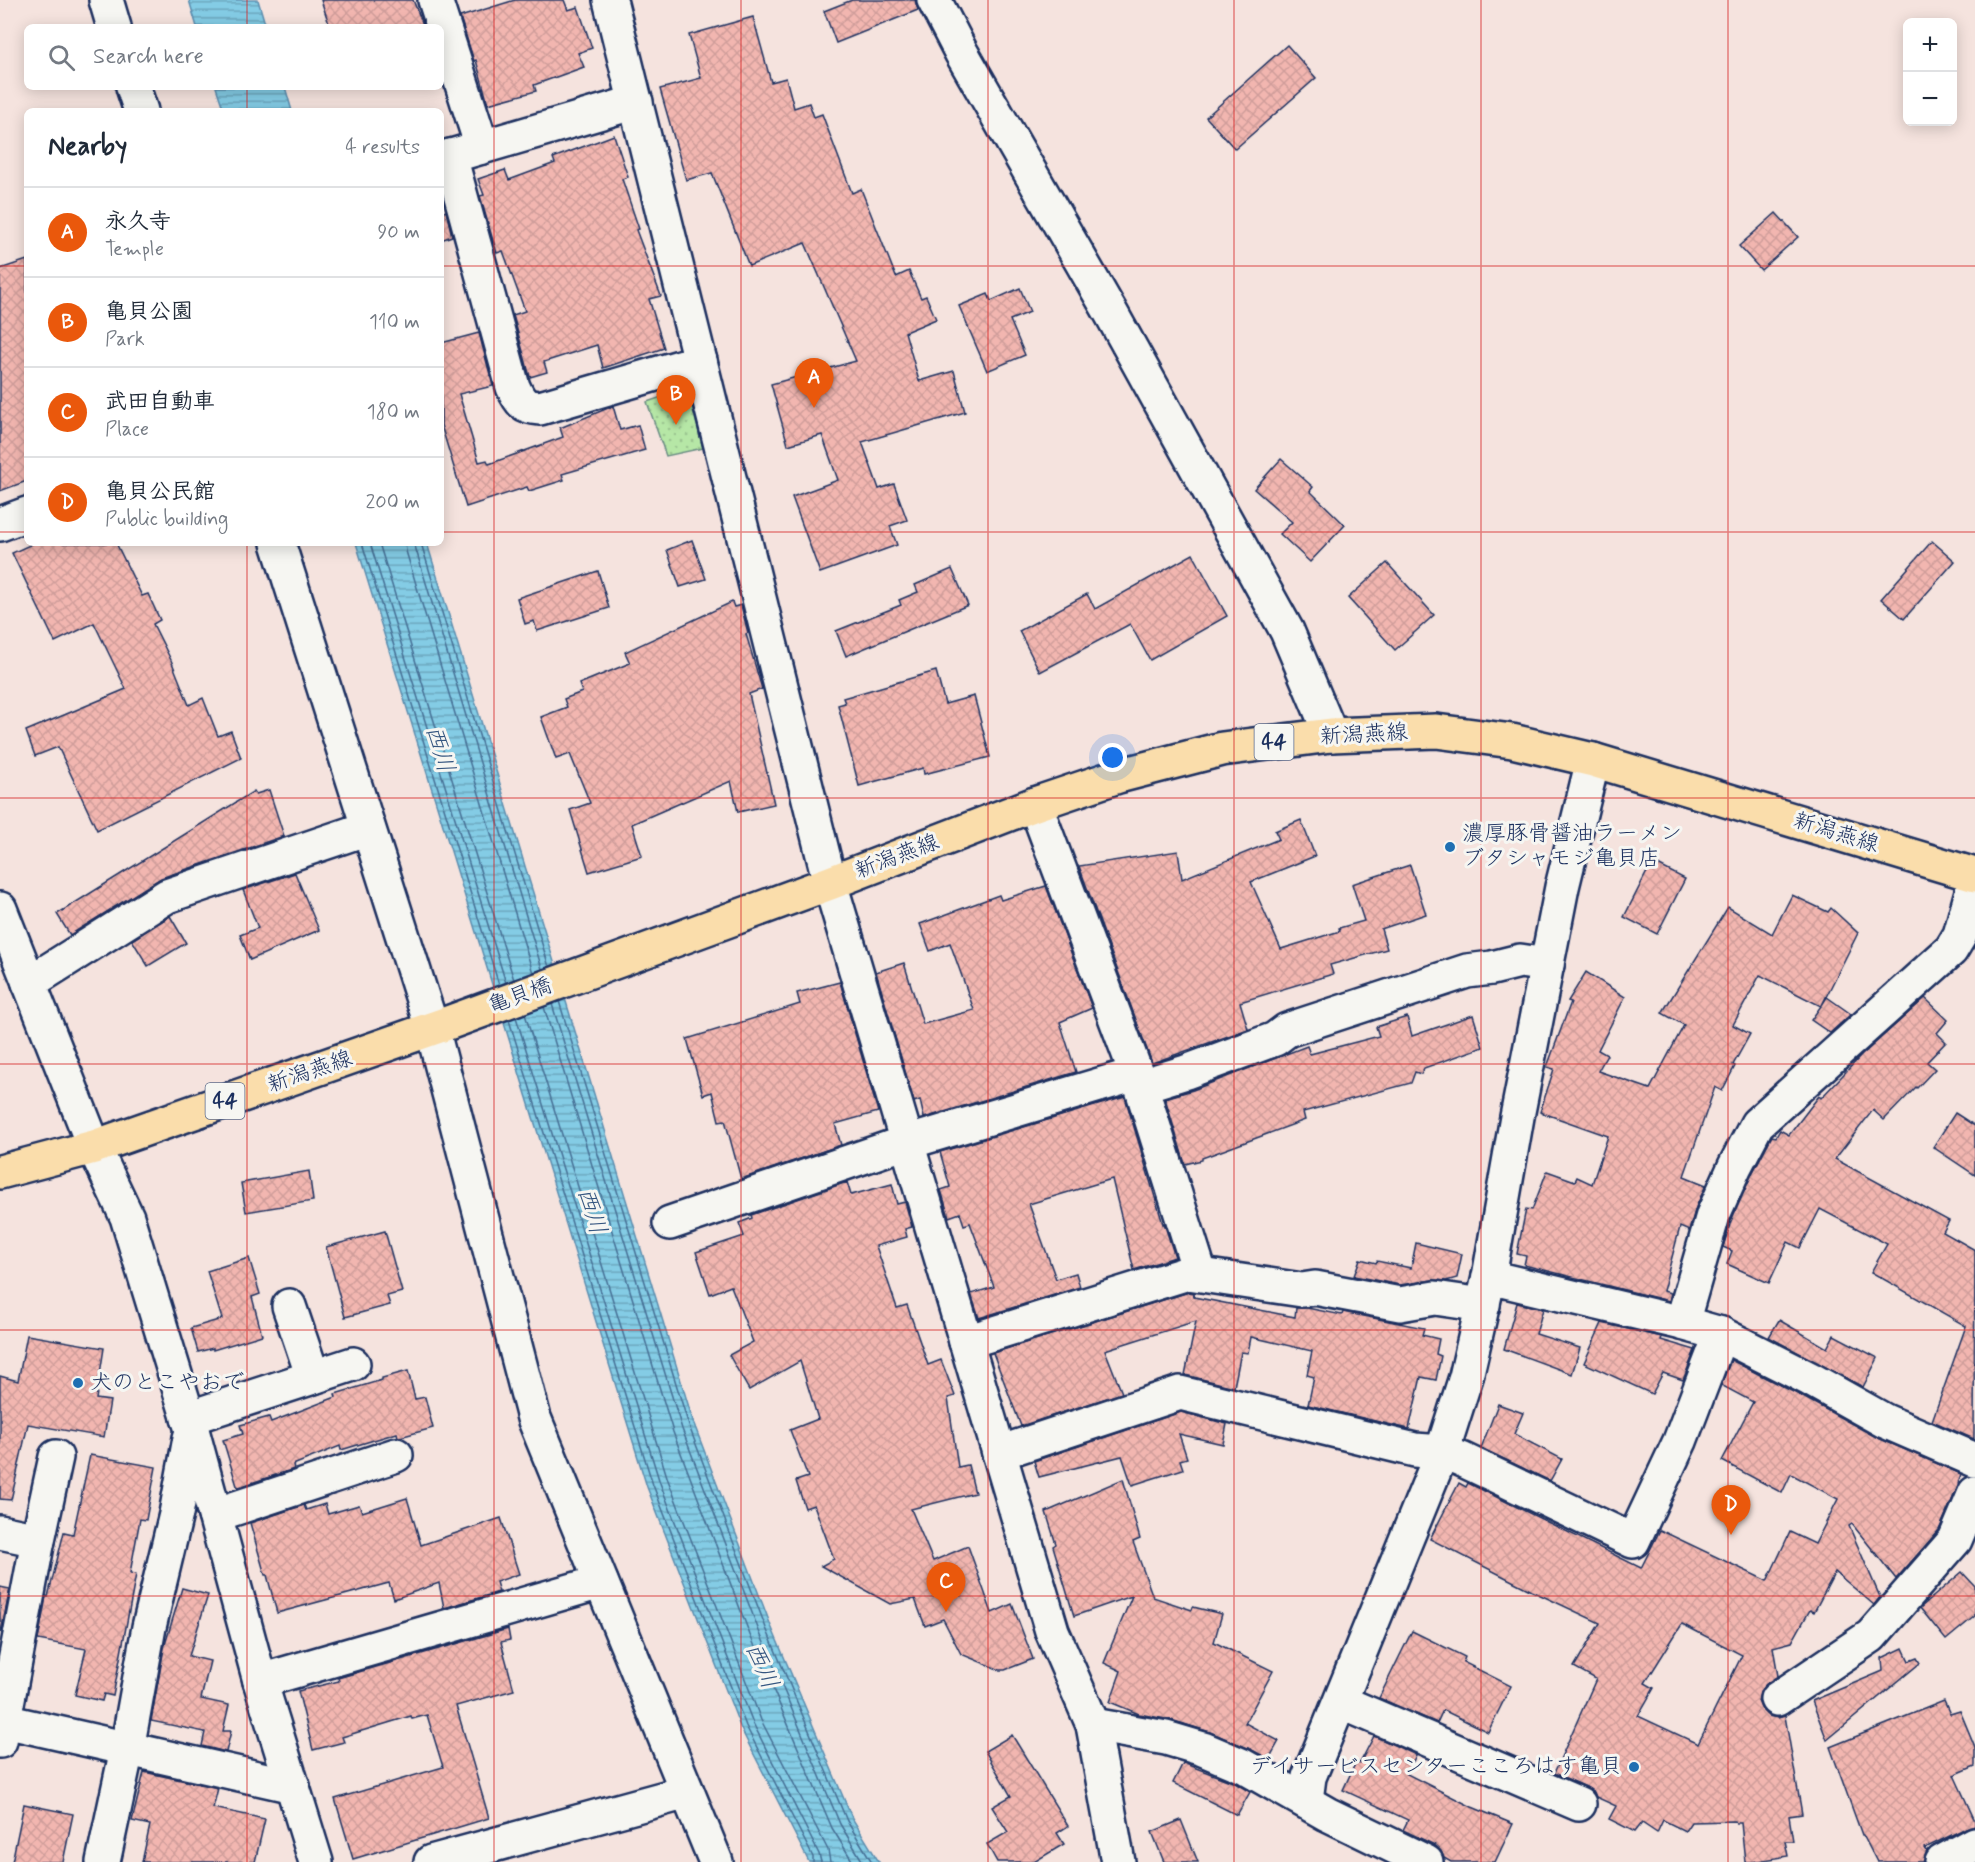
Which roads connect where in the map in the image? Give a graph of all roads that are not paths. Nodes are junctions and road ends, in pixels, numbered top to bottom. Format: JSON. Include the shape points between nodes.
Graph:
{"nodes":[{"id":1,"x":106,"y":0,"type":"edge"},
{"id":2,"x":435,"y":0,"type":"edge"},
{"id":3,"x":610,"y":0,"type":"edge"},
{"id":4,"x":934,"y":0,"type":"edge"},
{"id":5,"x":113,"y":24,"type":"edge"},
{"id":6,"x":443,"y":24,"type":"edge"},
{"id":7,"x":444,"y":28,"type":"edge"},
{"id":8,"x":134,"y":90,"type":"edge"},
{"id":9,"x":636,"y":102,"type":"junction"},
{"id":10,"x":140,"y":108,"type":"edge"},
{"id":11,"x":482,"y":147,"type":"junction"},
{"id":12,"x":446,"y":158,"type":"edge"},
{"id":13,"x":700,"y":361,"type":"junction"},
{"id":14,"x":24,"y":515,"type":"edge"},
{"id":15,"x":0,"y":524,"type":"edge"},
{"id":16,"x":279,"y":546,"type":"edge"},
{"id":17,"x":1331,"y":735,"type":"junction"},
{"id":18,"x":1593,"y":760,"type":"junction"},
{"id":19,"x":1035,"y":804,"type":"junction"},
{"id":20,"x":368,"y":828,"type":"junction"},
{"id":21,"x":1975,"y":875,"type":"edge"},
{"id":22,"x":1975,"y":880,"type":"edge"},
{"id":23,"x":830,"y":883,"type":"junction"},
{"id":24,"x":0,"y":909,"type":"edge"},
{"id":25,"x":1547,"y":965,"type":"junction"},
{"id":26,"x":592,"y":970,"type":"joint"},
{"id":27,"x":29,"y":983,"type":"junction"},
{"id":28,"x":440,"y":1026,"type":"junction"},
{"id":29,"x":1139,"y":1080,"type":"junction"},
{"id":30,"x":908,"y":1144,"type":"junction"},
{"id":31,"x":94,"y":1148,"type":"junction"},
{"id":32,"x":0,"y":1172,"type":"edge"},
{"id":33,"x":670,"y":1222,"type":"dead end"},
{"id":34,"x":1200,"y":1274,"type":"junction"},
{"id":35,"x":1486,"y":1291,"type":"junction"},
{"id":36,"x":289,"y":1306,"type":"dead end"},
{"id":37,"x":1682,"y":1323,"type":"junction"},
{"id":38,"x":1721,"y":1334,"type":"junction"},
{"id":39,"x":966,"y":1342,"type":"junction"},
{"id":40,"x":353,"y":1364,"type":"dead end"},
{"id":41,"x":313,"y":1377,"type":"junction"},
{"id":42,"x":190,"y":1424,"type":"junction"},
{"id":43,"x":1442,"y":1452,"type":"junction"},
{"id":44,"x":999,"y":1453,"type":"junction"},
{"id":45,"x":396,"y":1455,"type":"dead end"},
{"id":46,"x":56,"y":1457,"type":"dead end"},
{"id":47,"x":1975,"y":1460,"type":"edge"},
{"id":48,"x":1975,"y":1493,"type":"edge"},
{"id":49,"x":215,"y":1515,"type":"junction"},
{"id":50,"x":0,"y":1532,"type":"edge"},
{"id":51,"x":38,"y":1540,"type":"junction"},
{"id":52,"x":601,"y":1582,"type":"junction"},
{"id":53,"x":260,"y":1681,"type":"junction"},
{"id":54,"x":1777,"y":1699,"type":"dead end"},
{"id":55,"x":1341,"y":1702,"type":"junction"},
{"id":56,"x":1093,"y":1725,"type":"junction"},
{"id":57,"x":1,"y":1728,"type":"edge"},
{"id":58,"x":127,"y":1749,"type":"junction"},
{"id":59,"x":293,"y":1786,"type":"junction"},
{"id":60,"x":687,"y":1792,"type":"junction"},
{"id":61,"x":1306,"y":1800,"type":"junction"},
{"id":62,"x":1579,"y":1804,"type":"dead end"},
{"id":63,"x":1975,"y":1844,"type":"edge"},
{"id":64,"x":103,"y":1862,"type":"edge"},
{"id":65,"x":316,"y":1862,"type":"edge"},
{"id":66,"x":431,"y":1862,"type":"edge"},
{"id":67,"x":716,"y":1862,"type":"edge"},
{"id":68,"x":1118,"y":1862,"type":"edge"},
{"id":69,"x":1426,"y":1862,"type":"edge"},
{"id":70,"x":1942,"y":1862,"type":"edge"}],
"edges":[{"from":1,"to":5,"type":"street"},
{"from":2,"to":6,"type":"street"},
{"from":3,"to":9,"type":"street"},
{"from":4,"to":17,"type":"street","via":[[1287,631]]},
{"from":7,"to":11,"type":"street"},
{"from":8,"to":10,"type":"street"},
{"from":9,"to":11,"type":"street"},
{"from":9,"to":13,"type":"street"},
{"from":11,"to":12,"type":"street"},
{"from":12,"to":13,"type":"street","via":[[519,400],[528,407],[540,408]]},
{"from":13,"to":23,"type":"street"},
{"from":14,"to":15,"type":"street"},
{"from":16,"to":20,"type":"street"},
{"from":17,"to":18,"type":"main road","name":"新潟燕線","number":"44","via":[[1436,731],[1512,741]]},
{"from":17,"to":19,"type":"main road","name":"新潟燕線","number":"44","via":[[1222,749],[1118,776]]},
{"from":18,"to":21,"type":"main road","name":"新潟燕線","number":"44"},
{"from":18,"to":25,"type":"street"},
{"from":19,"to":23,"type":"main road","name":"新潟燕線","number":"44"},
{"from":19,"to":29,"type":"street"},
{"from":20,"to":27,"type":"street","via":[[167,896]]},
{"from":20,"to":28,"type":"street"},
{"from":22,"to":37,"type":"street","via":[[1960,935],[1951,950],[1757,1124],[1713,1215]]},
{"from":23,"to":26,"type":"main road","name":"新潟燕線","number":"44"},
{"from":23,"to":30,"type":"street"},
{"from":24,"to":27,"type":"street"},
{"from":25,"to":29,"type":"street","via":[[1520,961],[1467,971],[1287,1030],[1275,1039],[1186,1072]]},
{"from":25,"to":35,"type":"street"},
{"from":26,"to":28,"type":"main road","name":"亀貝橋","number":"44"},
{"from":27,"to":31,"type":"street"},
{"from":28,"to":31,"type":"main road","name":"新潟燕線","number":"44"},
{"from":28,"to":52,"type":"street","via":[[534,1418]]},
{"from":29,"to":30,"type":"street"},
{"from":29,"to":34,"type":"street"},
{"from":30,"to":33,"type":"street"},
{"from":30,"to":39,"type":"street"},
{"from":31,"to":32,"type":"main road","name":"新潟燕線","number":"44"},
{"from":31,"to":42,"type":"street","via":[[127,1217]]},
{"from":34,"to":35,"type":"street","via":[[1302,1290],[1315,1288],[1400,1304]]},
{"from":34,"to":39,"type":"street","via":[[1188,1273]]},
{"from":35,"to":37,"type":"street"},
{"from":35,"to":43,"type":"street","via":[[1466,1377]]},
{"from":36,"to":41,"type":"street"},
{"from":37,"to":38,"type":"street"},
{"from":38,"to":43,"type":"street","via":[[1680,1441],[1634,1541]]},
{"from":38,"to":47,"type":"street","via":[[1885,1420]]},
{"from":39,"to":44,"type":"street"},
{"from":40,"to":41,"type":"street"},
{"from":41,"to":42,"type":"street"},
{"from":42,"to":49,"type":"street"},
{"from":42,"to":58,"type":"street","via":[[176,1514],[149,1627]]},
{"from":43,"to":44,"type":"street","via":[[1415,1450],[1180,1393]]},
{"from":43,"to":55,"type":"street"},
{"from":44,"to":56,"type":"street","via":[[1052,1631]]},
{"from":45,"to":49,"type":"street"},
{"from":46,"to":51,"type":"street"},
{"from":48,"to":54,"type":"street","via":[[1955,1540],[1871,1636]]},
{"from":49,"to":53,"type":"street"},
{"from":50,"to":51,"type":"street"},
{"from":51,"to":57,"type":"street"},
{"from":52,"to":53,"type":"street"},
{"from":52,"to":60,"type":"street"},
{"from":53,"to":59,"type":"street"},
{"from":55,"to":61,"type":"street","via":[[1309,1778]]},
{"from":55,"to":62,"type":"street"},
{"from":56,"to":61,"type":"street","via":[[1203,1749]]},
{"from":56,"to":68,"type":"street"},
{"from":57,"to":58,"type":"street"},
{"from":58,"to":59,"type":"street"},
{"from":58,"to":64,"type":"street"},
{"from":59,"to":65,"type":"street"},
{"from":60,"to":66,"type":"street"},
{"from":60,"to":67,"type":"street"},
{"from":61,"to":69,"type":"street"},
{"from":63,"to":70,"type":"street"}]}
